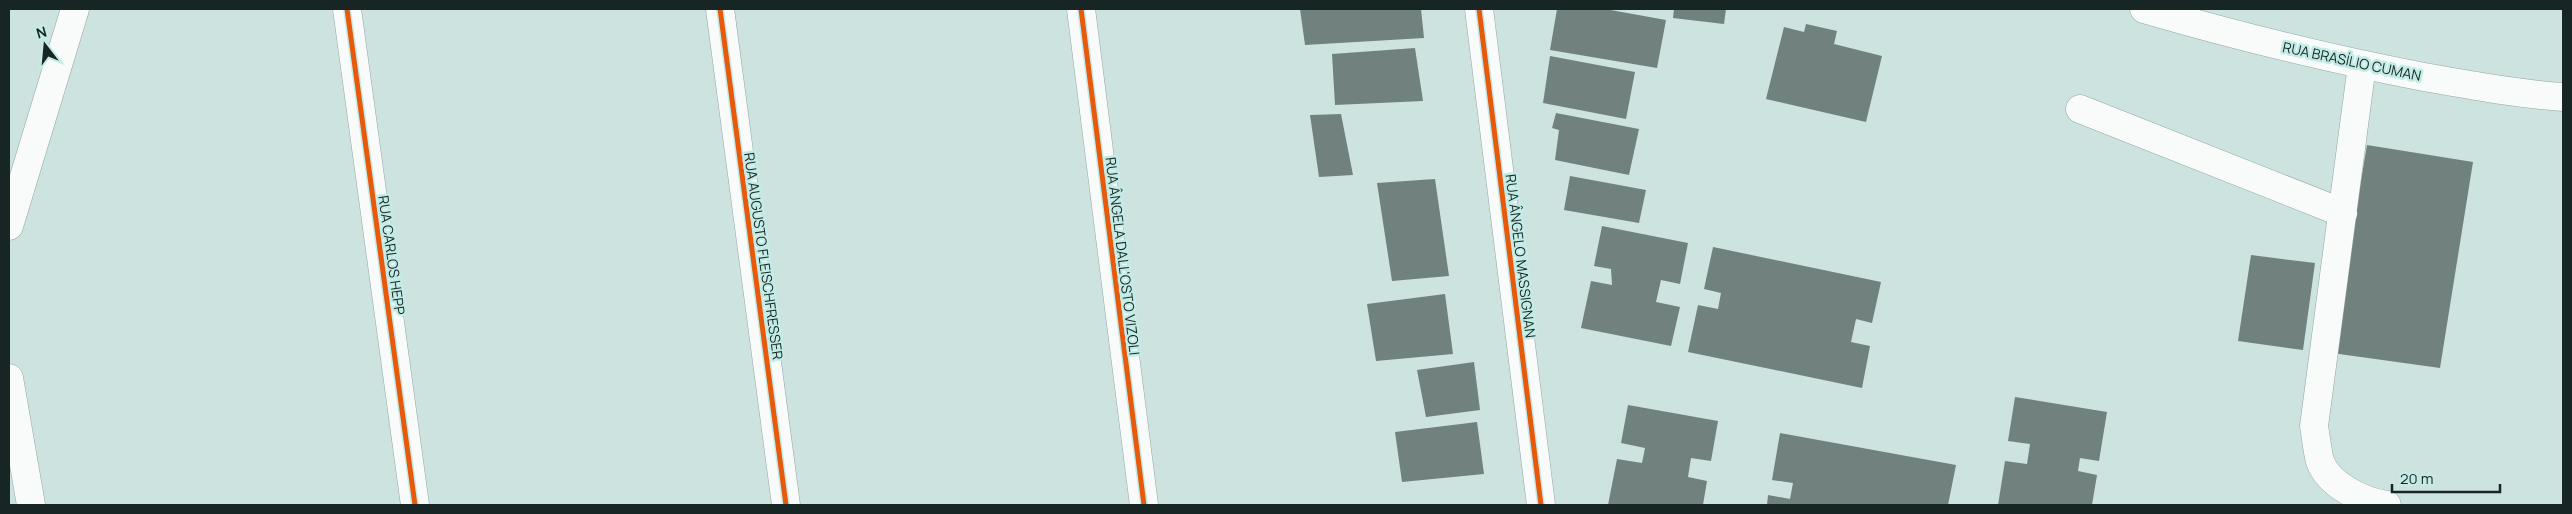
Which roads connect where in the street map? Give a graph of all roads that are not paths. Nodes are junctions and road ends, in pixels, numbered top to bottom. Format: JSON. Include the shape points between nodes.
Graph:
{"nodes":[{"id":1,"x":76,"y":9,"type":"edge"},
{"id":2,"x":347,"y":9,"type":"edge"},
{"id":3,"x":720,"y":9,"type":"edge"},
{"id":4,"x":1081,"y":9,"type":"edge"},
{"id":5,"x":1479,"y":9,"type":"edge"},
{"id":6,"x":2144,"y":9,"type":"edge"},
{"id":7,"x":2202,"y":18,"type":"edge"},
{"id":8,"x":2362,"y":65,"type":"junction"},
{"id":9,"x":2563,"y":97,"type":"edge"},
{"id":10,"x":2080,"y":109,"type":"dead end"},
{"id":11,"x":2343,"y":213,"type":"junction"},
{"id":12,"x":9,"y":226,"type":"edge"},
{"id":13,"x":9,"y":378,"type":"edge"},
{"id":14,"x":31,"y":505,"type":"edge"},
{"id":15,"x":415,"y":505,"type":"edge"},
{"id":16,"x":786,"y":505,"type":"edge"},
{"id":17,"x":1144,"y":505,"type":"edge"},
{"id":18,"x":1541,"y":505,"type":"edge"},
{"id":19,"x":2387,"y":505,"type":"edge"}],
"edges":[{"from":1,"to":12,"type":"street"},
{"from":2,"to":15,"type":"street","name":"RUA CARLOS HEPP"},
{"from":3,"to":16,"type":"street","name":"RUA AUGUSTO FLEISCHFRESSER"},
{"from":4,"to":17,"type":"street","name":"RUA ÂNGELA DALL'OSTO VIZOLI"},
{"from":5,"to":18,"type":"street","name":"RUA ÂNGELO MASSIGNAN"},
{"from":6,"to":7,"type":"street","name":"RUA BRASÍLIO CUMAN"},
{"from":7,"to":8,"type":"street","name":"RUA BRASÍLIO CUMAN"},
{"from":8,"to":9,"type":"street","name":"RUA BRASÍLIO CUMAN","via":[[2464,84]]},
{"from":8,"to":11,"type":"street"},
{"from":10,"to":11,"type":"street"},
{"from":11,"to":19,"type":"street","via":[[2314,426],[2320,463],[2340,488],[2376,504]]},
{"from":13,"to":14,"type":"street"}]}
